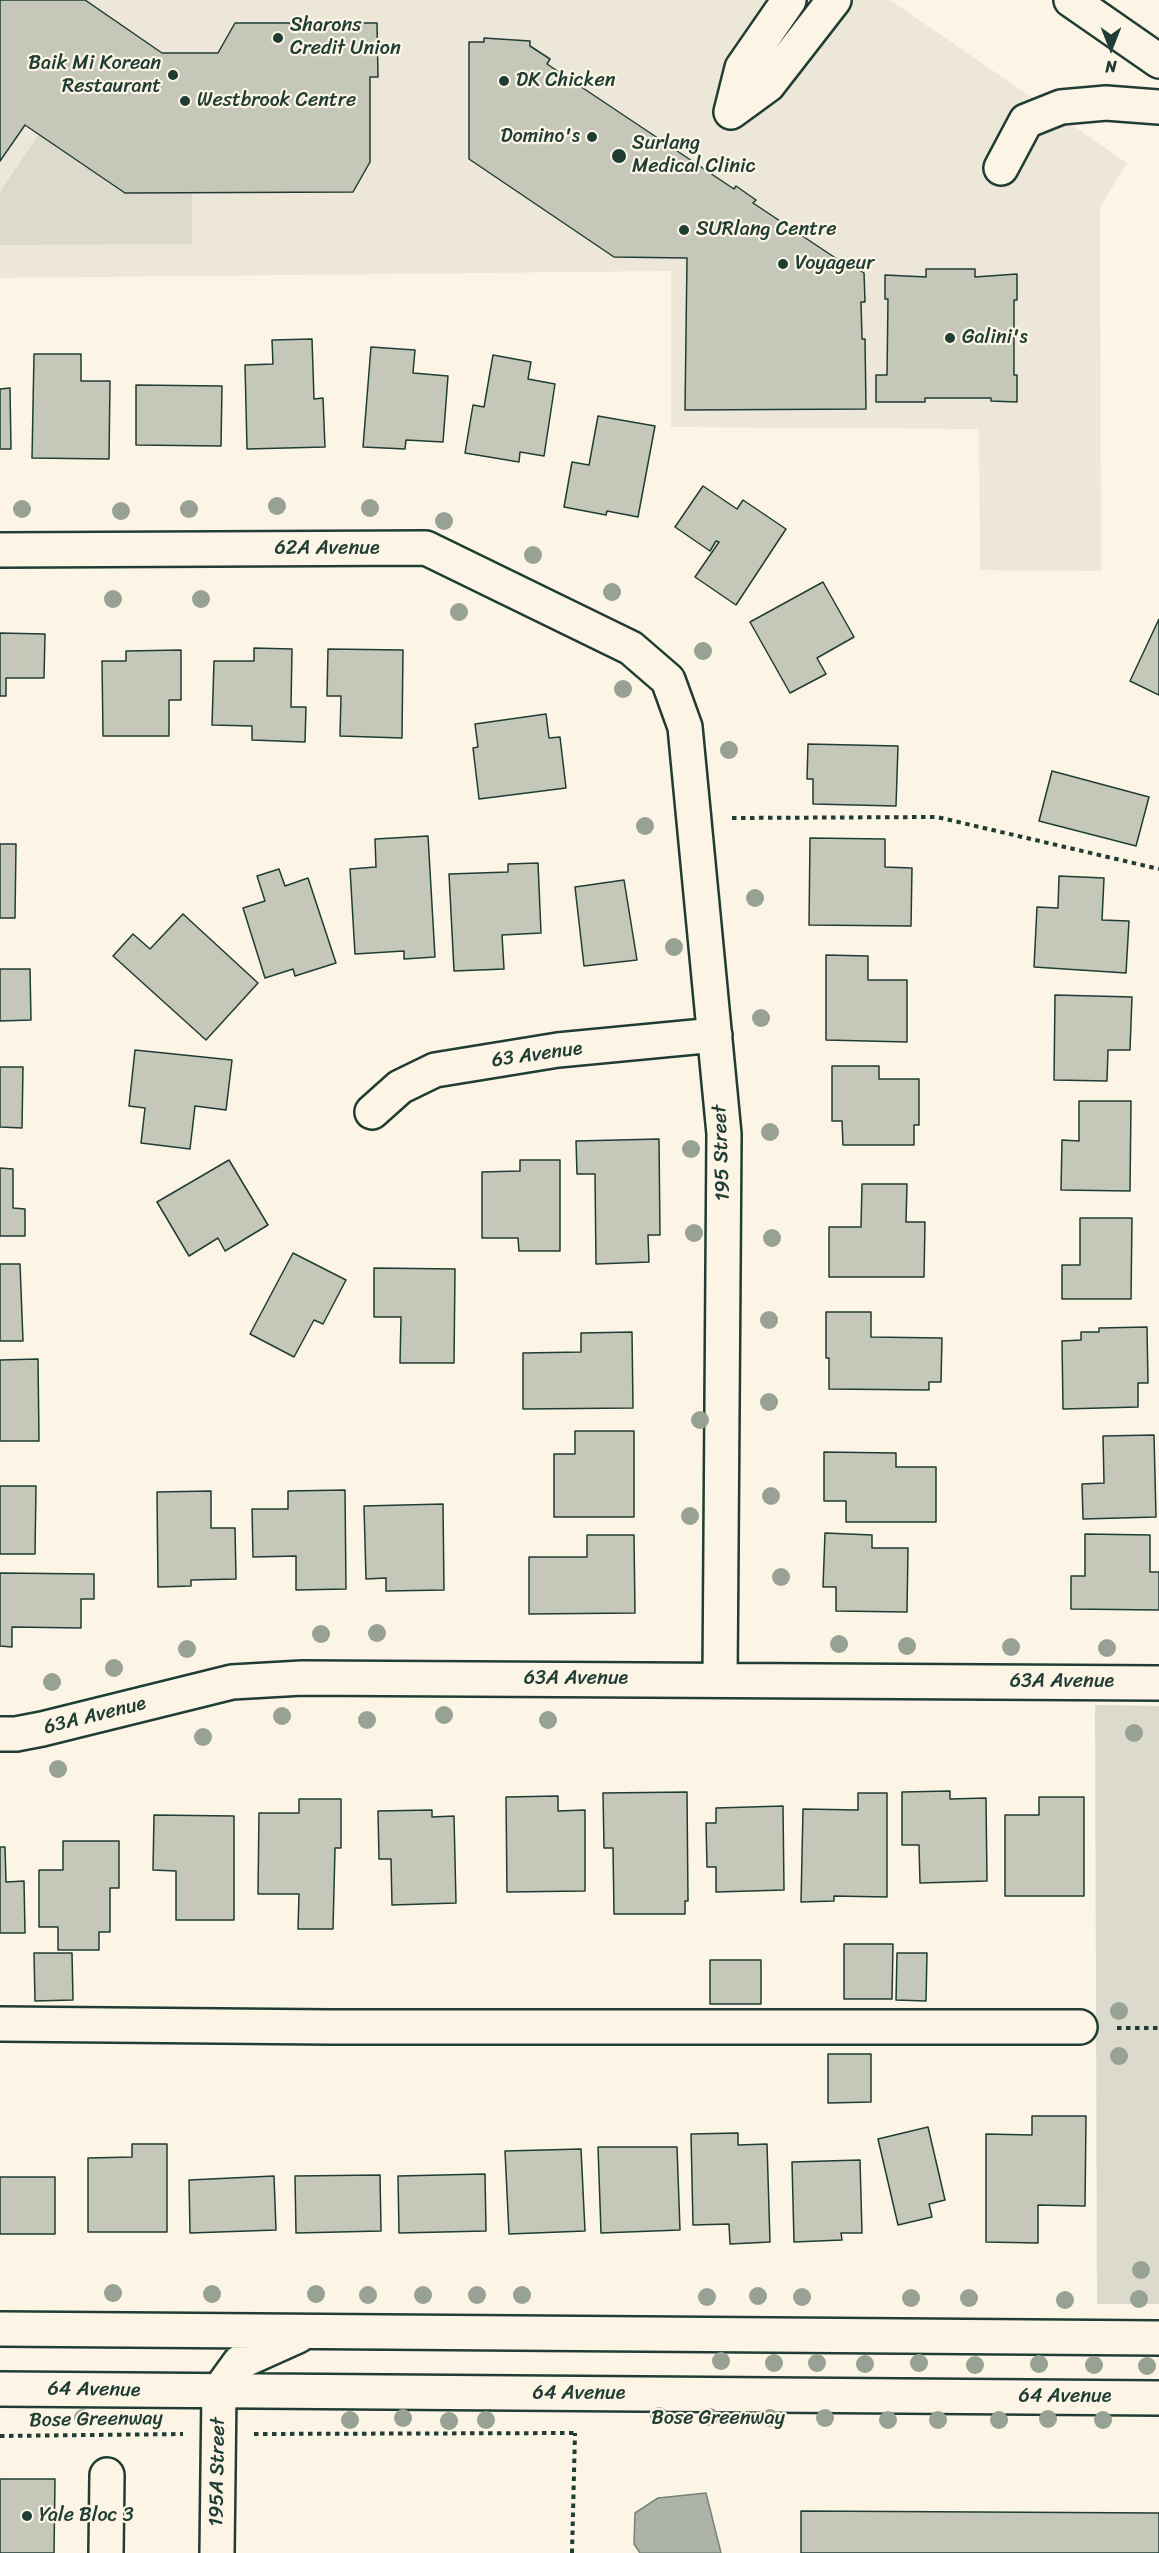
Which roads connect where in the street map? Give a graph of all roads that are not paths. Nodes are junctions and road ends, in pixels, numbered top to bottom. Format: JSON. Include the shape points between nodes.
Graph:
{"nodes":[{"id":1,"x":789,"y":0,"type":"edge"},
{"id":2,"x":834,"y":0,"type":"edge"},
{"id":3,"x":1071,"y":0,"type":"edge"},
{"id":4,"x":1159,"y":61,"type":"edge"},
{"id":5,"x":1159,"y":107,"type":"edge"},
{"id":6,"x":1001,"y":168,"type":"dead end"},
{"id":7,"x":0,"y":550,"type":"edge"},
{"id":8,"x":631,"y":648,"type":"joint"},
{"id":9,"x":715,"y":1035,"type":"junction"},
{"id":10,"x":372,"y":1112,"type":"dead end"},
{"id":11,"x":720,"y":1679,"type":"junction"},
{"id":12,"x":1159,"y":1683,"type":"edge"},
{"id":13,"x":0,"y":1734,"type":"edge"},
{"id":14,"x":0,"y":2024,"type":"edge"},
{"id":15,"x":1080,"y":2027,"type":"road end"},
{"id":16,"x":0,"y":2329,"type":"edge"},
{"id":17,"x":309,"y":2331,"type":"junction"},
{"id":18,"x":1159,"y":2338,"type":"edge"},
{"id":19,"x":0,"y":2389,"type":"edge"},
{"id":20,"x":219,"y":2391,"type":"junction"},
{"id":21,"x":1159,"y":2398,"type":"edge"},
{"id":22,"x":107,"y":2475,"type":"dead end"},
{"id":23,"x":106,"y":2553,"type":"edge"},
{"id":24,"x":217,"y":2553,"type":"edge"}],
"edges":[{"from":1,"to":2,"type":"street","via":[[742,68],[731,112],[768,85]]},
{"from":3,"to":4,"type":"street"},
{"from":5,"to":6,"type":"street","via":[[1106,103],[1061,107],[1026,121]]},
{"from":7,"to":8,"type":"street","name":"62A Avenue","via":[[426,548]]},
{"from":8,"to":9,"type":"street","name":"195 Street","via":[[668,680],[685,727]]},
{"from":9,"to":10,"type":"street","name":"63 Avenue","via":[[558,1050],[435,1070],[400,1087]]},
{"from":9,"to":11,"type":"street","name":"195 Street","via":[[724,1134]]},
{"from":11,"to":12,"type":"street","name":"63A Avenue"},
{"from":11,"to":13,"type":"street","name":"63A Avenue","via":[[302,1678],[232,1682],[42,1729]]},
{"from":14,"to":15,"type":"street"},
{"from":16,"to":17,"type":"street"},
{"from":17,"to":18,"type":"street"},
{"from":17,"to":20,"type":"street","via":[[240,2362]]},
{"from":19,"to":20,"type":"street","name":"64 Avenue"},
{"from":20,"to":21,"type":"street","name":"64 Avenue"},
{"from":20,"to":24,"type":"street","name":"195A Street"},
{"from":22,"to":23,"type":"street"}]}
